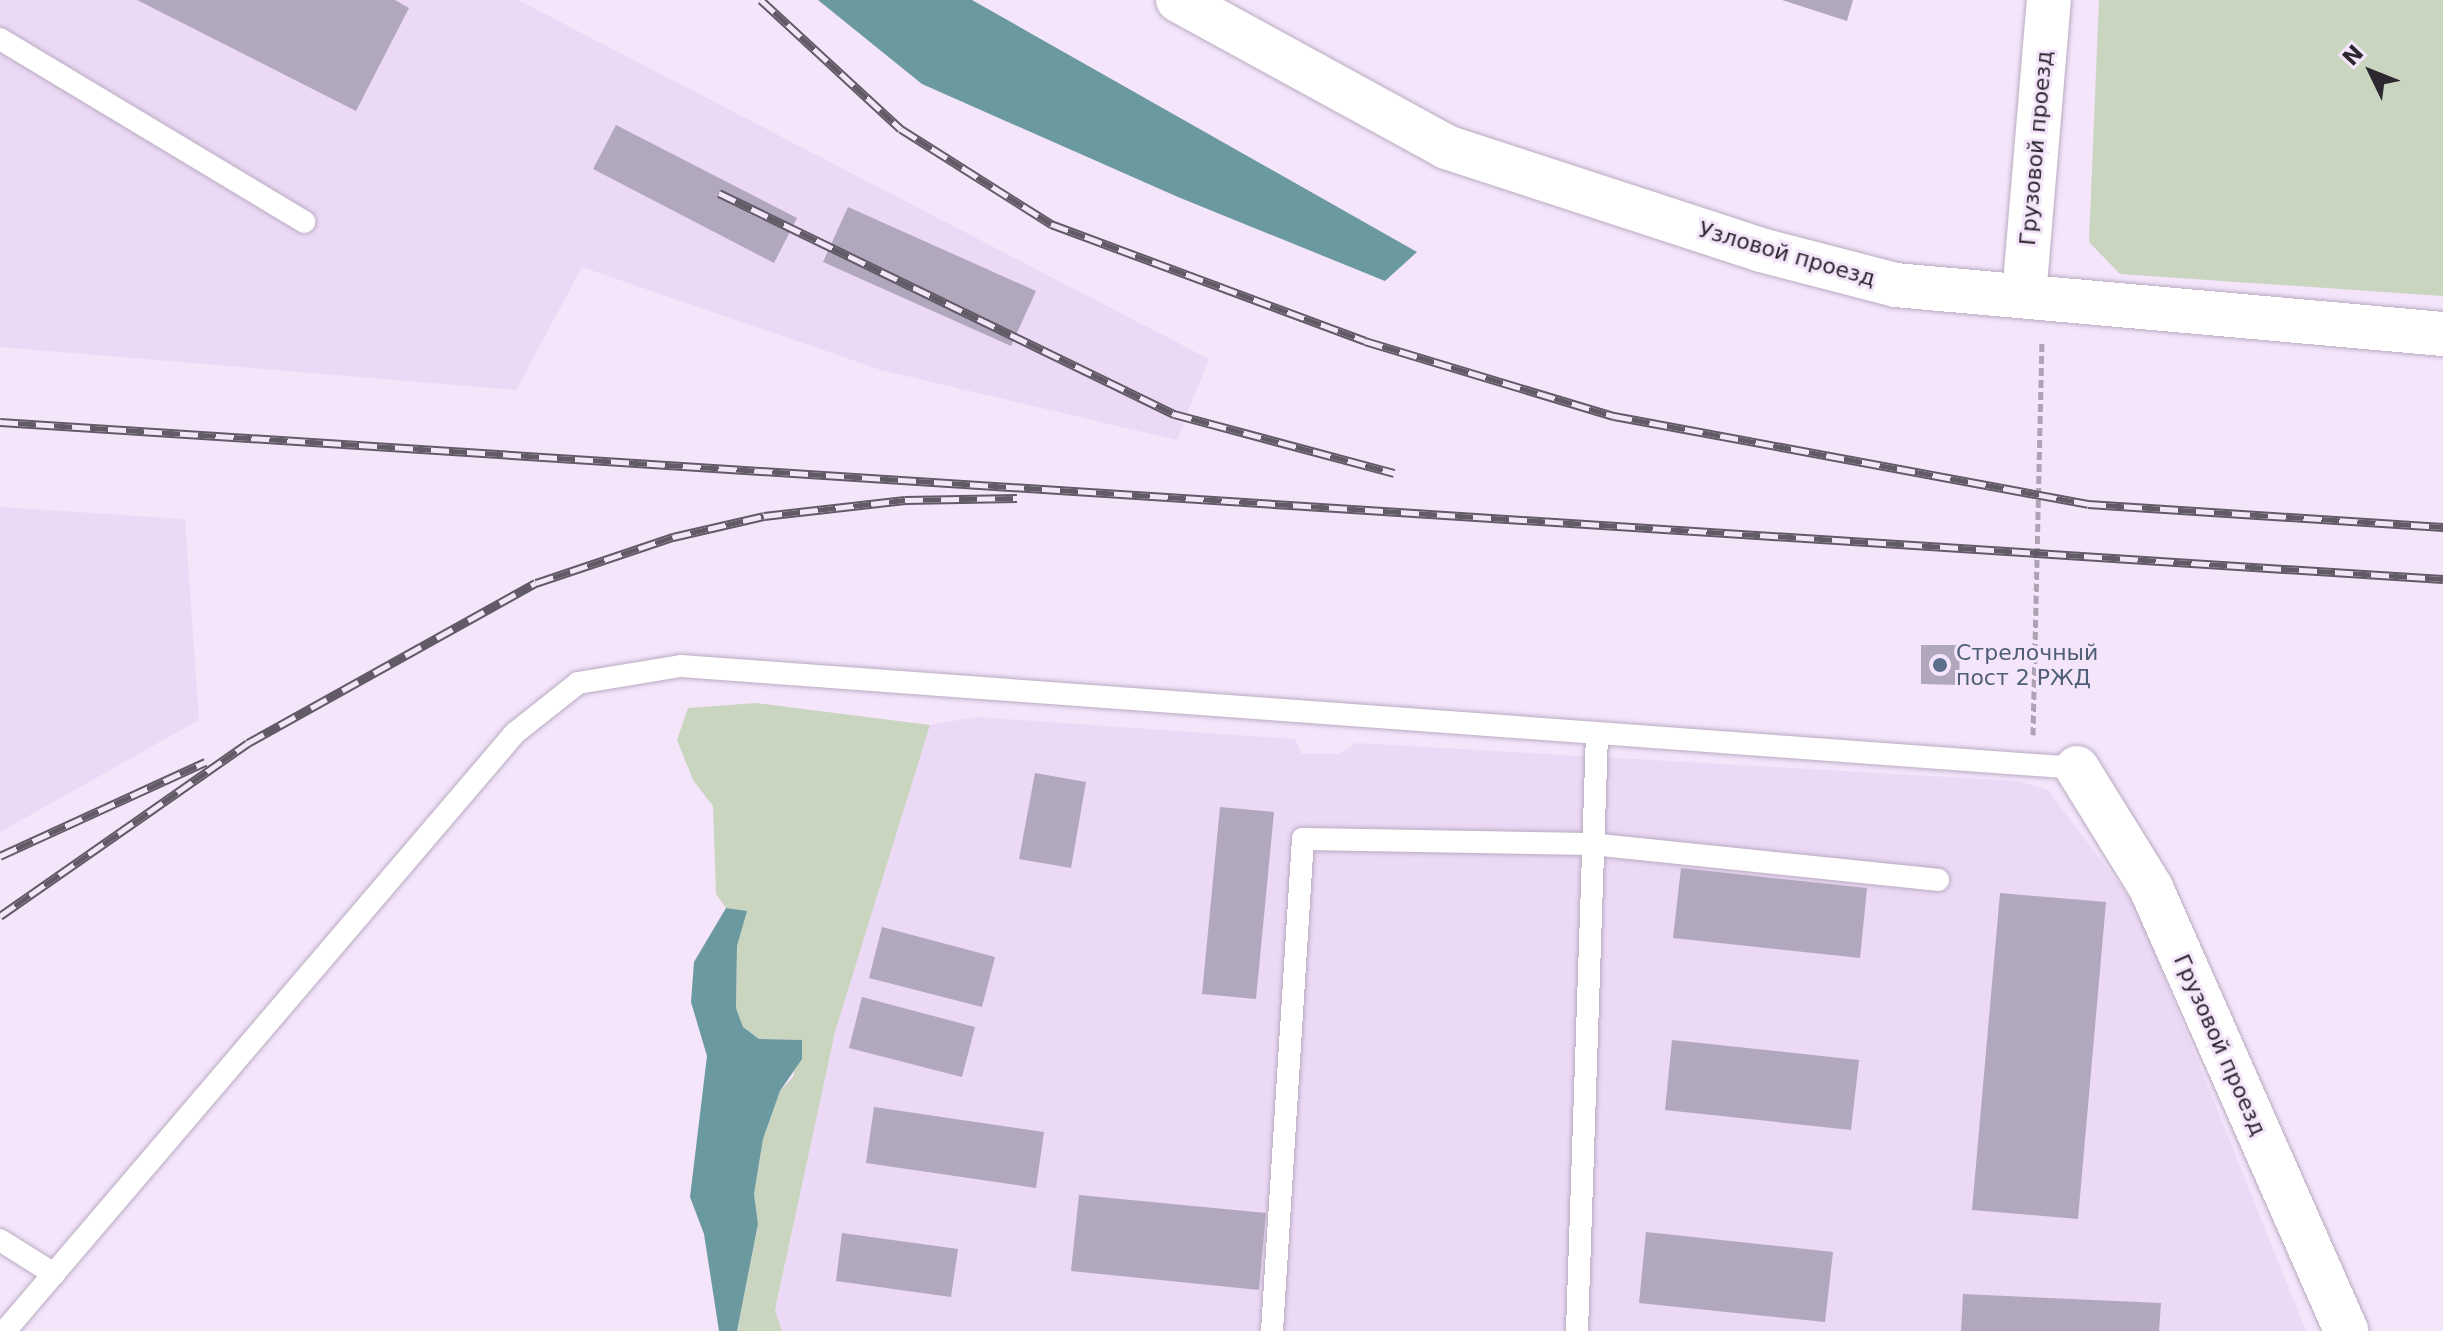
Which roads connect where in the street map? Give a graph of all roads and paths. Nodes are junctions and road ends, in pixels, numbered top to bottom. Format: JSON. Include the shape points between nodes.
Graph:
{"nodes":[{"id":1,"x":1178,"y":0,"type":"edge"},
{"id":2,"x":2049,"y":0,"type":"edge"},
{"id":3,"x":0,"y":39,"type":"edge"},
{"id":4,"x":304,"y":222,"type":"dead end"},
{"id":5,"x":2034,"y":297,"type":"junction"},
{"id":6,"x":2443,"y":334,"type":"edge"},
{"id":7,"x":1597,"y":735,"type":"junction"},
{"id":8,"x":2033,"y":764,"type":"junction"},
{"id":9,"x":2077,"y":768,"type":"joint"},
{"id":10,"x":1591,"y":844,"type":"junction"},
{"id":11,"x":1938,"y":880,"type":"dead end"},
{"id":12,"x":0,"y":1240,"type":"edge"},
{"id":13,"x":54,"y":1274,"type":"junction"},
{"id":14,"x":5,"y":1331,"type":"edge"},
{"id":15,"x":1272,"y":1331,"type":"edge"},
{"id":16,"x":1577,"y":1331,"type":"edge"},
{"id":17,"x":2346,"y":1331,"type":"edge"}],
"edges":[{"from":1,"to":5,"type":"street","name":"Узловой проезд","via":[[1446,147],[1761,250],[1880,282]]},
{"from":2,"to":5,"type":"street","name":"Грузовой проезд"},
{"from":3,"to":4,"type":"lane"},
{"from":5,"to":6,"type":"street","name":"Узловой проезд"},
{"from":5,"to":8,"type":"path"},
{"from":7,"to":8,"type":"lane"},
{"from":7,"to":10,"type":"lane"},
{"from":7,"to":13,"type":"lane","via":[[681,666],[578,683],[515,733]]},
{"from":8,"to":9,"type":"lane"},
{"from":9,"to":17,"type":"street","name":"Грузовой проезд","via":[[2151,888]]},
{"from":10,"to":11,"type":"lane"},
{"from":10,"to":15,"type":"lane","via":[[1303,839]]},
{"from":10,"to":16,"type":"lane"},
{"from":12,"to":13,"type":"lane"},
{"from":13,"to":14,"type":"lane"}]}
